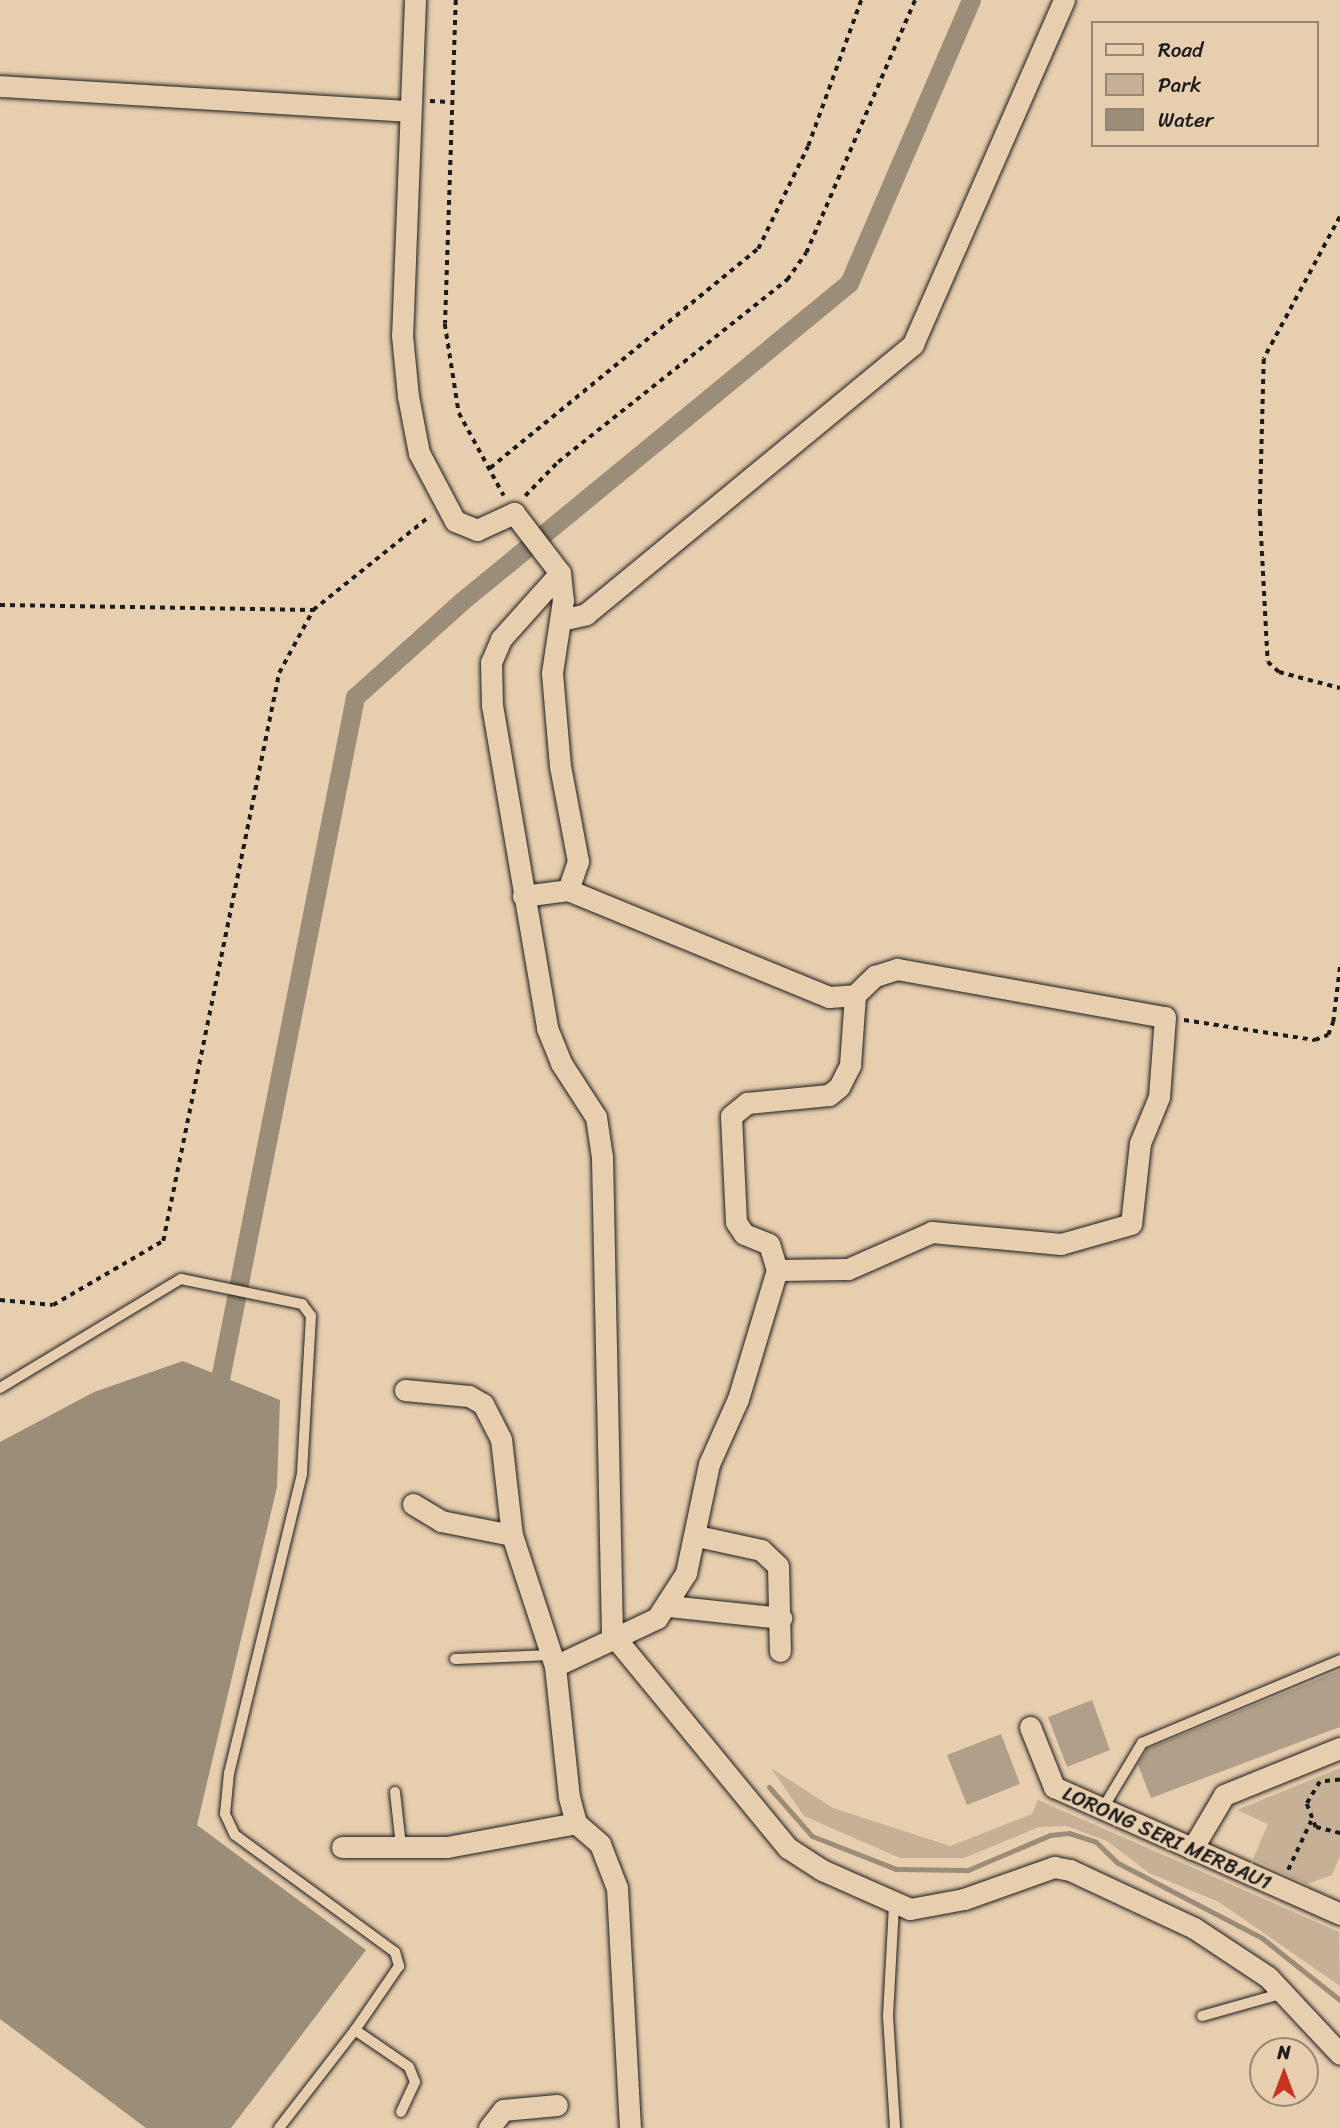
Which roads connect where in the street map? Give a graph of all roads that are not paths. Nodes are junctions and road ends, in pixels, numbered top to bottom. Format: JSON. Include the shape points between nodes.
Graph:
{"nodes":[{"id":1,"x":415,"y":0,"type":"edge"},
{"id":2,"x":1064,"y":0,"type":"edge"},
{"id":3,"x":0,"y":86,"type":"edge"},
{"id":4,"x":408,"y":111,"type":"junction"},
{"id":5,"x":557,"y":568,"type":"junction"},
{"id":6,"x":561,"y":620,"type":"junction"},
{"id":7,"x":568,"y":890,"type":"junction"},
{"id":8,"x":523,"y":896,"type":"junction"},
{"id":9,"x":855,"y":995,"type":"junction"},
{"id":10,"x":777,"y":1270,"type":"junction"},
{"id":11,"x":0,"y":1388,"type":"edge"},
{"id":12,"x":405,"y":1390,"type":"dead end"},
{"id":13,"x":414,"y":1504,"type":"dead end"},
{"id":14,"x":512,"y":1535,"type":"junction"},
{"id":15,"x":697,"y":1536,"type":"junction"},
{"id":16,"x":669,"y":1606,"type":"junction"},
{"id":17,"x":781,"y":1618,"type":"junction"},
{"id":18,"x":612,"y":1634,"type":"junction"},
{"id":19,"x":780,"y":1651,"type":"dead end"},
{"id":20,"x":455,"y":1659,"type":"dead end"},
{"id":21,"x":553,"y":1660,"type":"junction"},
{"id":22,"x":1340,"y":1660,"type":"edge"},
{"id":23,"x":1030,"y":1727,"type":"dead end"},
{"id":24,"x":1340,"y":1748,"type":"edge"},
{"id":25,"x":396,"y":1792,"type":"dead end"},
{"id":26,"x":1103,"y":1808,"type":"junction"},
{"id":27,"x":576,"y":1823,"type":"junction"},
{"id":28,"x":401,"y":1846,"type":"junction"},
{"id":29,"x":342,"y":1847,"type":"dead end"},
{"id":30,"x":1192,"y":1849,"type":"junction"},
{"id":31,"x":894,"y":1906,"type":"junction"},
{"id":32,"x":1338,"y":1908,"type":"edge"},
{"id":33,"x":1284,"y":1993,"type":"junction"},
{"id":34,"x":1202,"y":2016,"type":"dead end"},
{"id":35,"x":355,"y":2030,"type":"junction"},
{"id":36,"x":1340,"y":2054,"type":"edge"},
{"id":37,"x":557,"y":2105,"type":"dead end"},
{"id":38,"x":401,"y":2112,"type":"dead end"},
{"id":39,"x":279,"y":2128,"type":"edge"},
{"id":40,"x":489,"y":2128,"type":"edge"},
{"id":41,"x":630,"y":2128,"type":"edge"},
{"id":42,"x":895,"y":2128,"type":"edge"}],
"edges":[{"from":1,"to":4,"type":"street"},
{"from":2,"to":6,"type":"street","via":[[913,344],[586,614]]},
{"from":3,"to":4,"type":"street"},
{"from":4,"to":5,"type":"street","via":[[405,372],[419,453],[444,509],[467,529],[517,517]]},
{"from":5,"to":6,"type":"street"},
{"from":5,"to":8,"type":"street","via":[[522,611],[491,662],[496,753]]},
{"from":6,"to":7,"type":"street","via":[[552,673],[560,766],[578,861]]},
{"from":7,"to":8,"type":"street"},
{"from":7,"to":9,"type":"street","via":[[829,997]]},
{"from":8,"to":18,"type":"street","via":[[547,1028],[561,1063],[596,1117],[602,1157]]},
{"from":9,"to":10,"type":"street","via":[[850,1065],[839,1087],[829,1095],[747,1103],[731,1116],[736,1222],[744,1234],[769,1244]]},
{"from":9,"to":10,"type":"street","via":[[875,976],[905,970],[1165,1017],[1159,1097],[1140,1143],[1131,1224],[1061,1244],[932,1232],[848,1269]]},
{"from":10,"to":15,"type":"street","via":[[738,1399],[709,1464]]},
{"from":11,"to":35,"type":"lane","via":[[181,1279],[302,1304],[311,1316],[302,1474],[229,1773],[225,1814],[235,1835],[395,1952],[399,1966]]},
{"from":12,"to":14,"type":"street","via":[[454,1392],[483,1404],[501,1440]]},
{"from":13,"to":14,"type":"street","via":[[441,1521]]},
{"from":14,"to":21,"type":"street"},
{"from":15,"to":16,"type":"street"},
{"from":15,"to":17,"type":"street","via":[[771,1556],[782,1576]]},
{"from":16,"to":17,"type":"street"},
{"from":16,"to":18,"type":"street"},
{"from":17,"to":19,"type":"street"},
{"from":18,"to":21,"type":"street"},
{"from":18,"to":31,"type":"street","via":[[788,1847]]},
{"from":20,"to":21,"type":"lane"},
{"from":21,"to":27,"type":"street"},
{"from":22,"to":26,"type":"lane","via":[[1142,1743]]},
{"from":23,"to":26,"type":"street","name":"LORONG SERI MERBAU1","via":[[1054,1787]]},
{"from":24,"to":30,"type":"street","via":[[1224,1795]]},
{"from":25,"to":28,"type":"lane"},
{"from":26,"to":30,"type":"street","name":"LORONG SERI MERBAU1"},
{"from":27,"to":28,"type":"street","via":[[511,1839]]},
{"from":27,"to":41,"type":"street","via":[[613,1868]]},
{"from":28,"to":29,"type":"street"},
{"from":30,"to":32,"type":"street","name":"LORONG SERI MERBAU1"},
{"from":31,"to":33,"type":"street","via":[[926,1909],[1054,1867],[1070,1870],[1194,1927]]},
{"from":31,"to":42,"type":"lane","via":[[888,2016]]},
{"from":33,"to":34,"type":"lane"},
{"from":33,"to":36,"type":"street"},
{"from":35,"to":38,"type":"lane","via":[[408,2067],[415,2082]]},
{"from":35,"to":39,"type":"lane"},
{"from":37,"to":40,"type":"street","via":[[503,2110]]}]}
